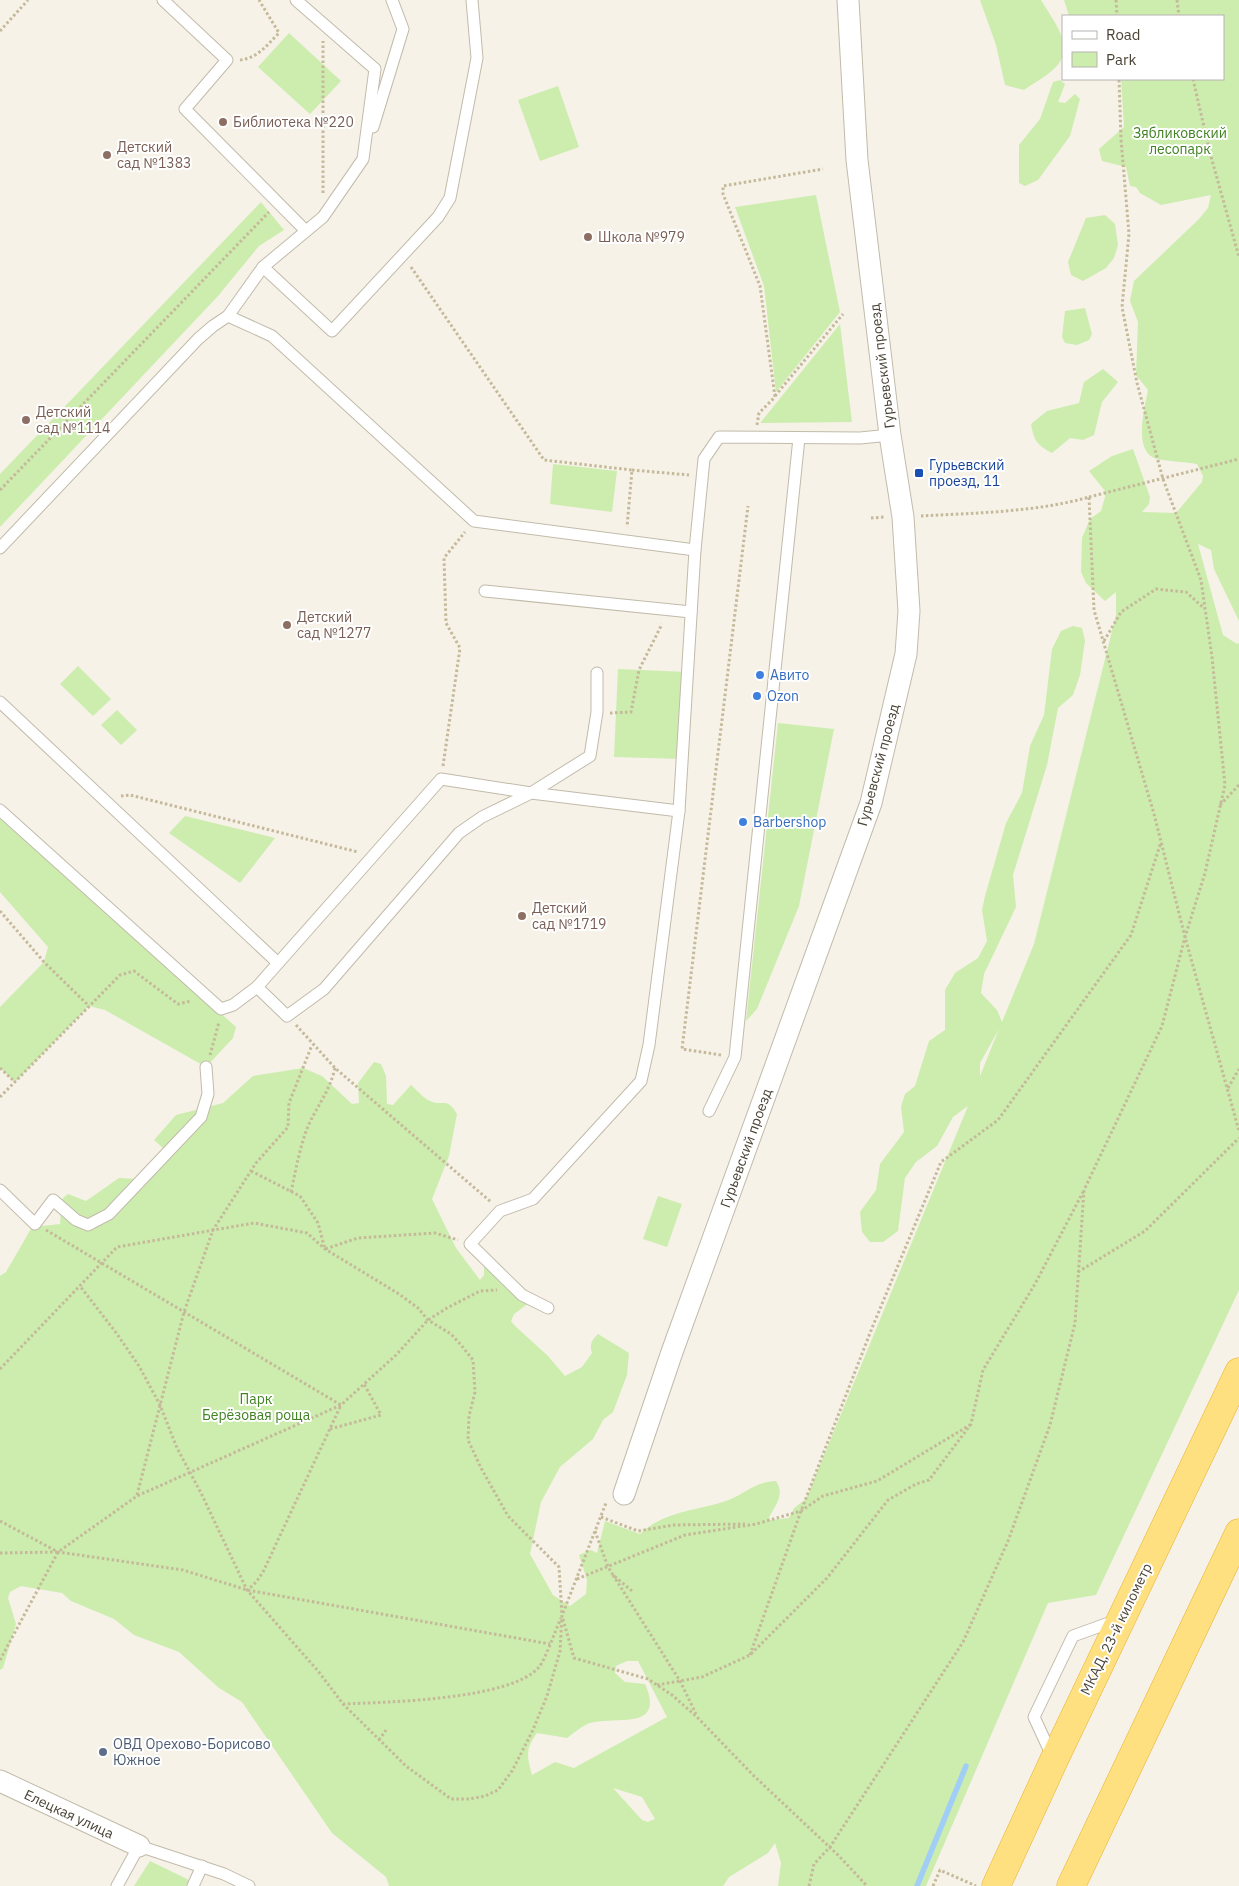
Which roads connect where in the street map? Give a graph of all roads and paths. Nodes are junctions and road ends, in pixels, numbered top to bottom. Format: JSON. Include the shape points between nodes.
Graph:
{"nodes":[{"id":1,"x":28,"y":0,"type":"edge"},
{"id":2,"x":163,"y":0,"type":"edge"},
{"id":3,"x":259,"y":0,"type":"edge"},
{"id":4,"x":296,"y":0,"type":"edge"},
{"id":5,"x":392,"y":0,"type":"edge"},
{"id":6,"x":472,"y":0,"type":"edge"},
{"id":7,"x":848,"y":0,"type":"edge"},
{"id":8,"x":1116,"y":0,"type":"edge"},
{"id":9,"x":1177,"y":0,"type":"edge"},
{"id":10,"x":1117,"y":15,"type":"edge"},
{"id":11,"x":1179,"y":15,"type":"edge"},
{"id":12,"x":323,"y":23,"type":"junction"},
{"id":13,"x":0,"y":31,"type":"edge"},
{"id":14,"x":227,"y":60,"type":"junction"},
{"id":15,"x":1119,"y":80,"type":"edge"},
{"id":16,"x":1193,"y":80,"type":"edge"},
{"id":17,"x":363,"y":159,"type":"junction"},
{"id":18,"x":824,"y":169,"type":"dead end"},
{"id":19,"x":278,"y":203,"type":"junction"},
{"id":20,"x":323,"y":217,"type":"junction"},
{"id":21,"x":306,"y":231,"type":"junction"},
{"id":22,"x":1239,"y":257,"type":"edge"},
{"id":23,"x":410,"y":266,"type":"dead end"},
{"id":24,"x":263,"y":267,"type":"junction"},
{"id":25,"x":843,"y":314,"type":"dead end"},
{"id":26,"x":228,"y":316,"type":"junction"},
{"id":27,"x":775,"y":397,"type":"junction"},
{"id":28,"x":890,"y":435,"type":"junction"},
{"id":29,"x":756,"y":438,"type":"junction"},
{"id":30,"x":799,"y":438,"type":"junction"},
{"id":31,"x":1239,"y":459,"type":"edge"},
{"id":32,"x":632,"y":470,"type":"junction"},
{"id":33,"x":702,"y":477,"type":"junction"},
{"id":34,"x":1162,"y":479,"type":"junction"},
{"id":35,"x":0,"y":490,"type":"edge"},
{"id":36,"x":1089,"y":497,"type":"junction"},
{"id":37,"x":748,"y":506,"type":"dead end"},
{"id":38,"x":933,"y":515,"type":"dead end"},
{"id":39,"x":474,"y":521,"type":"junction"},
{"id":40,"x":626,"y":540,"type":"junction"},
{"id":41,"x":0,"y":548,"type":"edge"},
{"id":42,"x":695,"y":550,"type":"junction"},
{"id":43,"x":485,"y":591,"type":"dead end"},
{"id":44,"x":670,"y":610,"type":"junction"},
{"id":45,"x":1206,"y":610,"type":"junction"},
{"id":46,"x":691,"y":612,"type":"junction"},
{"id":47,"x":1103,"y":641,"type":"junction"},
{"id":48,"x":597,"y":673,"type":"dead end"},
{"id":49,"x":0,"y":702,"type":"edge"},
{"id":50,"x":597,"y":712,"type":"junction"},
{"id":51,"x":441,"y":779,"type":"junction"},
{"id":52,"x":1239,"y":785,"type":"edge"},
{"id":53,"x":531,"y":793,"type":"junction"},
{"id":54,"x":101,"y":797,"type":"junction"},
{"id":55,"x":1220,"y":805,"type":"junction"},
{"id":56,"x":0,"y":810,"type":"edge"},
{"id":57,"x":679,"y":811,"type":"junction"},
{"id":58,"x":1162,"y":842,"type":"junction"},
{"id":59,"x":373,"y":856,"type":"junction"},
{"id":60,"x":0,"y":911,"type":"edge"},
{"id":61,"x":1185,"y":937,"type":"junction"},
{"id":62,"x":278,"y":963,"type":"junction"},
{"id":63,"x":257,"y":987,"type":"junction"},
{"id":64,"x":207,"y":998,"type":"junction"},
{"id":65,"x":89,"y":1006,"type":"junction"},
{"id":66,"x":287,"y":1016,"type":"junction"},
{"id":67,"x":219,"y":1024,"type":"dead end"},
{"id":68,"x":313,"y":1044,"type":"junction"},
{"id":69,"x":735,"y":1056,"type":"junction"},
{"id":70,"x":206,"y":1067,"type":"joint"},
{"id":71,"x":0,"y":1068,"type":"edge"},
{"id":72,"x":335,"y":1068,"type":"junction"},
{"id":73,"x":1239,"y":1069,"type":"edge"},
{"id":74,"x":14,"y":1082,"type":"junction"},
{"id":75,"x":1227,"y":1088,"type":"junction"},
{"id":76,"x":0,"y":1097,"type":"edge"},
{"id":77,"x":709,"y":1111,"type":"dead end"},
{"id":78,"x":1239,"y":1131,"type":"edge"},
{"id":79,"x":1239,"y":1138,"type":"edge"},
{"id":80,"x":251,"y":1171,"type":"junction"},
{"id":81,"x":0,"y":1190,"type":"edge"},
{"id":82,"x":1084,"y":1190,"type":"junction"},
{"id":83,"x":291,"y":1192,"type":"junction"},
{"id":84,"x":500,"y":1211,"type":"junction"},
{"id":85,"x":36,"y":1224,"type":"junction"},
{"id":86,"x":213,"y":1230,"type":"junction"},
{"id":87,"x":470,"y":1244,"type":"junction"},
{"id":88,"x":325,"y":1248,"type":"junction"},
{"id":89,"x":102,"y":1264,"type":"junction"},
{"id":90,"x":1078,"y":1272,"type":"junction"},
{"id":91,"x":80,"y":1286,"type":"junction"},
{"id":92,"x":522,"y":1295,"type":"junction"},
{"id":93,"x":548,"y":1308,"type":"dead end"},
{"id":94,"x":184,"y":1312,"type":"junction"},
{"id":95,"x":428,"y":1320,"type":"junction"},
{"id":96,"x":0,"y":1370,"type":"edge"},
{"id":97,"x":1239,"y":1372,"type":"edge"},
{"id":98,"x":364,"y":1384,"type":"junction"},
{"id":99,"x":160,"y":1405,"type":"junction"},
{"id":100,"x":341,"y":1405,"type":"junction"},
{"id":101,"x":971,"y":1424,"type":"junction"},
{"id":102,"x":330,"y":1430,"type":"junction"},
{"id":103,"x":189,"y":1472,"type":"junction"},
{"id":104,"x":624,"y":1494,"type":"joint"},
{"id":105,"x":137,"y":1496,"type":"junction"},
{"id":106,"x":801,"y":1511,"type":"junction"},
{"id":107,"x":601,"y":1517,"type":"junction"},
{"id":108,"x":0,"y":1521,"type":"edge"},
{"id":109,"x":756,"y":1524,"type":"junction"},
{"id":110,"x":595,"y":1530,"type":"junction"},
{"id":111,"x":1239,"y":1533,"type":"edge"},
{"id":112,"x":58,"y":1552,"type":"junction"},
{"id":113,"x":0,"y":1553,"type":"edge"},
{"id":114,"x":608,"y":1567,"type":"junction"},
{"id":115,"x":613,"y":1575,"type":"junction"},
{"id":116,"x":576,"y":1580,"type":"junction"},
{"id":117,"x":247,"y":1590,"type":"junction"},
{"id":118,"x":632,"y":1591,"type":"dead end"},
{"id":119,"x":562,"y":1615,"type":"junction"},
{"id":120,"x":1121,"y":1619,"type":"junction"},
{"id":121,"x":550,"y":1644,"type":"junction"},
{"id":122,"x":750,"y":1655,"type":"junction"},
{"id":123,"x":0,"y":1660,"type":"edge"},
{"id":124,"x":680,"y":1681,"type":"junction"},
{"id":125,"x":657,"y":1685,"type":"junction"},
{"id":126,"x":343,"y":1704,"type":"junction"},
{"id":127,"x":697,"y":1717,"type":"junction"},
{"id":128,"x":386,"y":1730,"type":"dead end"},
{"id":129,"x":379,"y":1740,"type":"junction"},
{"id":130,"x":1054,"y":1760,"type":"junction"},
{"id":131,"x":0,"y":1781,"type":"edge"},
{"id":132,"x":139,"y":1846,"type":"junction"},
{"id":133,"x":830,"y":1847,"type":"junction"},
{"id":134,"x":202,"y":1866,"type":"junction"},
{"id":135,"x":117,"y":1886,"type":"edge"},
{"id":136,"x":193,"y":1886,"type":"edge"},
{"id":137,"x":250,"y":1886,"type":"edge"},
{"id":138,"x":809,"y":1886,"type":"edge"},
{"id":139,"x":868,"y":1886,"type":"edge"},
{"id":140,"x":933,"y":1886,"type":"edge"},
{"id":141,"x":976,"y":1886,"type":"edge"},
{"id":142,"x":996,"y":1886,"type":"edge"},
{"id":143,"x":1071,"y":1886,"type":"edge"}],
"edges":[{"from":1,"to":13,"type":"path"},
{"from":2,"to":14,"type":"lane"},
{"from":3,"to":14,"type":"path","via":[[279,33],[248,59]]},
{"from":4,"to":12,"type":"lane"},
{"from":5,"to":17,"type":"lane","via":[[403,29]]},
{"from":6,"to":24,"type":"lane","via":[[477,58],[450,198],[438,217],[332,331]]},
{"from":7,"to":28,"type":"street","name":"Гурьевский проезд","via":[[858,160]]},
{"from":8,"to":10,"type":"path"},
{"from":9,"to":11,"type":"path"},
{"from":12,"to":17,"type":"lane","via":[[376,69]]},
{"from":12,"to":20,"type":"path"},
{"from":14,"to":19,"type":"lane","via":[[185,110]]},
{"from":15,"to":34,"type":"path","via":[[1129,234],[1122,307],[1137,383]]},
{"from":16,"to":22,"type":"path"},
{"from":17,"to":20,"type":"lane"},
{"from":18,"to":27,"type":"path","via":[[723,186],[723,194],[760,286]]},
{"from":19,"to":21,"type":"lane"},
{"from":19,"to":35,"type":"path"},
{"from":20,"to":21,"type":"lane"},
{"from":21,"to":24,"type":"lane"},
{"from":23,"to":32,"type":"path","via":[[544,460]]},
{"from":24,"to":26,"type":"lane"},
{"from":25,"to":27,"type":"path"},
{"from":26,"to":39,"type":"lane","via":[[272,336]]},
{"from":26,"to":41,"type":"lane","via":[[198,339]]},
{"from":27,"to":29,"type":"path","via":[[759,413]]},
{"from":28,"to":30,"type":"lane"},
{"from":28,"to":104,"type":"street","name":"Гурьевский проезд","via":[[903,517],[908,611],[906,654],[871,803],[672,1352]]},
{"from":29,"to":30,"type":"lane"},
{"from":29,"to":33,"type":"lane","via":[[720,437],[704,459]]},
{"from":30,"to":69,"type":"lane"},
{"from":31,"to":34,"type":"path"},
{"from":32,"to":33,"type":"path"},
{"from":32,"to":40,"type":"path"},
{"from":33,"to":42,"type":"lane"},
{"from":34,"to":36,"type":"path"},
{"from":34,"to":45,"type":"path","via":[[1201,580]]},
{"from":36,"to":38,"type":"path","via":[[1012,510]]},
{"from":36,"to":47,"type":"path","via":[[1094,610]]},
{"from":37,"to":69,"type":"path","via":[[682,1050]]},
{"from":39,"to":40,"type":"lane"},
{"from":39,"to":51,"type":"path","via":[[444,558],[446,623],[460,648]]},
{"from":40,"to":42,"type":"lane"},
{"from":42,"to":46,"type":"lane"},
{"from":43,"to":44,"type":"lane"},
{"from":44,"to":46,"type":"lane"},
{"from":44,"to":50,"type":"path","via":[[638,670],[631,712]]},
{"from":45,"to":47,"type":"path","via":[[1186,592],[1156,589],[1120,612]]},
{"from":45,"to":55,"type":"path","via":[[1225,785]]},
{"from":46,"to":57,"type":"lane"},
{"from":47,"to":58,"type":"path"},
{"from":48,"to":50,"type":"lane"},
{"from":49,"to":54,"type":"lane"},
{"from":50,"to":53,"type":"lane","via":[[590,756]]},
{"from":51,"to":53,"type":"lane"},
{"from":51,"to":59,"type":"lane"},
{"from":52,"to":55,"type":"path"},
{"from":53,"to":57,"type":"lane"},
{"from":53,"to":66,"type":"lane","via":[[459,833],[324,989]]},
{"from":54,"to":59,"type":"path","via":[[130,795]]},
{"from":54,"to":62,"type":"lane"},
{"from":55,"to":61,"type":"path","via":[[1205,872]]},
{"from":56,"to":64,"type":"lane"},
{"from":57,"to":84,"type":"lane","via":[[641,1081],[533,1199]]},
{"from":58,"to":61,"type":"path"},
{"from":58,"to":106,"type":"path","via":[[1131,934],[998,1120],[941,1162]]},
{"from":59,"to":62,"type":"lane"},
{"from":60,"to":65,"type":"path","via":[[44,962]]},
{"from":61,"to":75,"type":"path"},
{"from":61,"to":82,"type":"path","via":[[1162,1026]]},
{"from":62,"to":63,"type":"lane"},
{"from":63,"to":64,"type":"lane","via":[[233,1006],[220,1009]]},
{"from":63,"to":66,"type":"lane"},
{"from":64,"to":65,"type":"path","via":[[178,1004],[134,970],[120,975]]},
{"from":65,"to":74,"type":"path"},
{"from":66,"to":68,"type":"path"},
{"from":67,"to":70,"type":"path"},
{"from":68,"to":72,"type":"path"},
{"from":68,"to":80,"type":"path","via":[[289,1103],[288,1127]]},
{"from":69,"to":77,"type":"lane"},
{"from":70,"to":85,"type":"lane","via":[[208,1094],[201,1117],[109,1214],[88,1225],[76,1220],[53,1200]]},
{"from":71,"to":74,"type":"path"},
{"from":72,"to":83,"type":"path","via":[[333,1079],[309,1124]]},
{"from":72,"to":84,"type":"path"},
{"from":73,"to":75,"type":"path"},
{"from":74,"to":76,"type":"path"},
{"from":75,"to":78,"type":"path"},
{"from":79,"to":90,"type":"path","via":[[1144,1231]]},
{"from":80,"to":83,"type":"path"},
{"from":80,"to":86,"type":"path"},
{"from":81,"to":85,"type":"lane"},
{"from":82,"to":90,"type":"path"},
{"from":82,"to":101,"type":"path","via":[[1035,1284],[983,1370]]},
{"from":83,"to":88,"type":"path","via":[[300,1196],[318,1223]]},
{"from":84,"to":87,"type":"lane"},
{"from":85,"to":89,"type":"path"},
{"from":86,"to":88,"type":"path","via":[[254,1223],[307,1233]]},
{"from":86,"to":89,"type":"path","via":[[117,1247]]},
{"from":86,"to":94,"type":"path"},
{"from":87,"to":88,"type":"path","via":[[435,1233],[358,1238]]},
{"from":87,"to":92,"type":"lane"},
{"from":88,"to":95,"type":"path","via":[[399,1294]]},
{"from":89,"to":91,"type":"path"},
{"from":89,"to":94,"type":"path"},
{"from":90,"to":133,"type":"path","via":[[1075,1324],[1050,1425],[1008,1541],[963,1642]]},
{"from":91,"to":96,"type":"path"},
{"from":91,"to":99,"type":"path","via":[[128,1350]]},
{"from":92,"to":93,"type":"lane"},
{"from":92,"to":95,"type":"path","via":[[499,1290],[480,1292]]},
{"from":94,"to":99,"type":"path"},
{"from":94,"to":100,"type":"path"},
{"from":95,"to":98,"type":"path"},
{"from":95,"to":119,"type":"path","via":[[451,1334],[473,1360],[475,1392],[468,1416],[468,1440],[508,1516],[559,1567]]},
{"from":97,"to":120,"type":"highway","name":"МКАД, 23-й километр"},
{"from":98,"to":100,"type":"path"},
{"from":98,"to":102,"type":"path","via":[[380,1415]]},
{"from":99,"to":103,"type":"path"},
{"from":99,"to":105,"type":"path"},
{"from":100,"to":102,"type":"path"},
{"from":100,"to":103,"type":"path"},
{"from":101,"to":106,"type":"path","via":[[877,1481],[823,1496]]},
{"from":101,"to":122,"type":"path","via":[[929,1480],[888,1500],[827,1578]]},
{"from":102,"to":117,"type":"path","via":[[263,1572]]},
{"from":103,"to":105,"type":"path"},
{"from":103,"to":117,"type":"path"},
{"from":104,"to":107,"type":"path","via":[[606,1503]]},
{"from":105,"to":112,"type":"path"},
{"from":106,"to":109,"type":"path"},
{"from":106,"to":122,"type":"path"},
{"from":107,"to":109,"type":"path","via":[[638,1531],[674,1525]]},
{"from":107,"to":110,"type":"path"},
{"from":108,"to":112,"type":"path"},
{"from":109,"to":114,"type":"path","via":[[685,1536]]},
{"from":110,"to":114,"type":"path"},
{"from":110,"to":116,"type":"path"},
{"from":111,"to":143,"type":"highway"},
{"from":112,"to":113,"type":"path"},
{"from":112,"to":117,"type":"path","via":[[183,1570]]},
{"from":112,"to":123,"type":"path"},
{"from":114,"to":115,"type":"path"},
{"from":114,"to":116,"type":"path"},
{"from":115,"to":118,"type":"path"},
{"from":115,"to":124,"type":"path"},
{"from":116,"to":119,"type":"path"},
{"from":117,"to":121,"type":"path"},
{"from":117,"to":126,"type":"path"},
{"from":119,"to":121,"type":"path"},
{"from":119,"to":125,"type":"path","via":[[574,1658],[648,1679]]},
{"from":119,"to":129,"type":"path","via":[[560,1651],[547,1696],[516,1763],[498,1790],[485,1796],[451,1799],[406,1766]]},
{"from":120,"to":130,"type":"highway","name":"МКАД, 23-й километр"},
{"from":120,"to":130,"type":"lane","via":[[1073,1636],[1034,1717]]},
{"from":121,"to":126,"type":"path","via":[[540,1667],[524,1679],[495,1689],[444,1697]]},
{"from":122,"to":124,"type":"path","via":[[702,1677]]},
{"from":124,"to":125,"type":"path"},
{"from":124,"to":127,"type":"path"},
{"from":125,"to":127,"type":"path"},
{"from":126,"to":129,"type":"path"},
{"from":127,"to":133,"type":"path"},
{"from":128,"to":129,"type":"path"},
{"from":130,"to":142,"type":"highway","name":"МКАД, 23-й километр"},
{"from":131,"to":132,"type":"street","name":"Елецкая улица"},
{"from":132,"to":134,"type":"lane"},
{"from":132,"to":135,"type":"lane"},
{"from":133,"to":138,"type":"path","via":[[814,1864]]},
{"from":133,"to":139,"type":"path"},
{"from":134,"to":136,"type":"lane"},
{"from":134,"to":137,"type":"lane"},
{"from":140,"to":141,"type":"path","via":[[940,1870]]}]}
